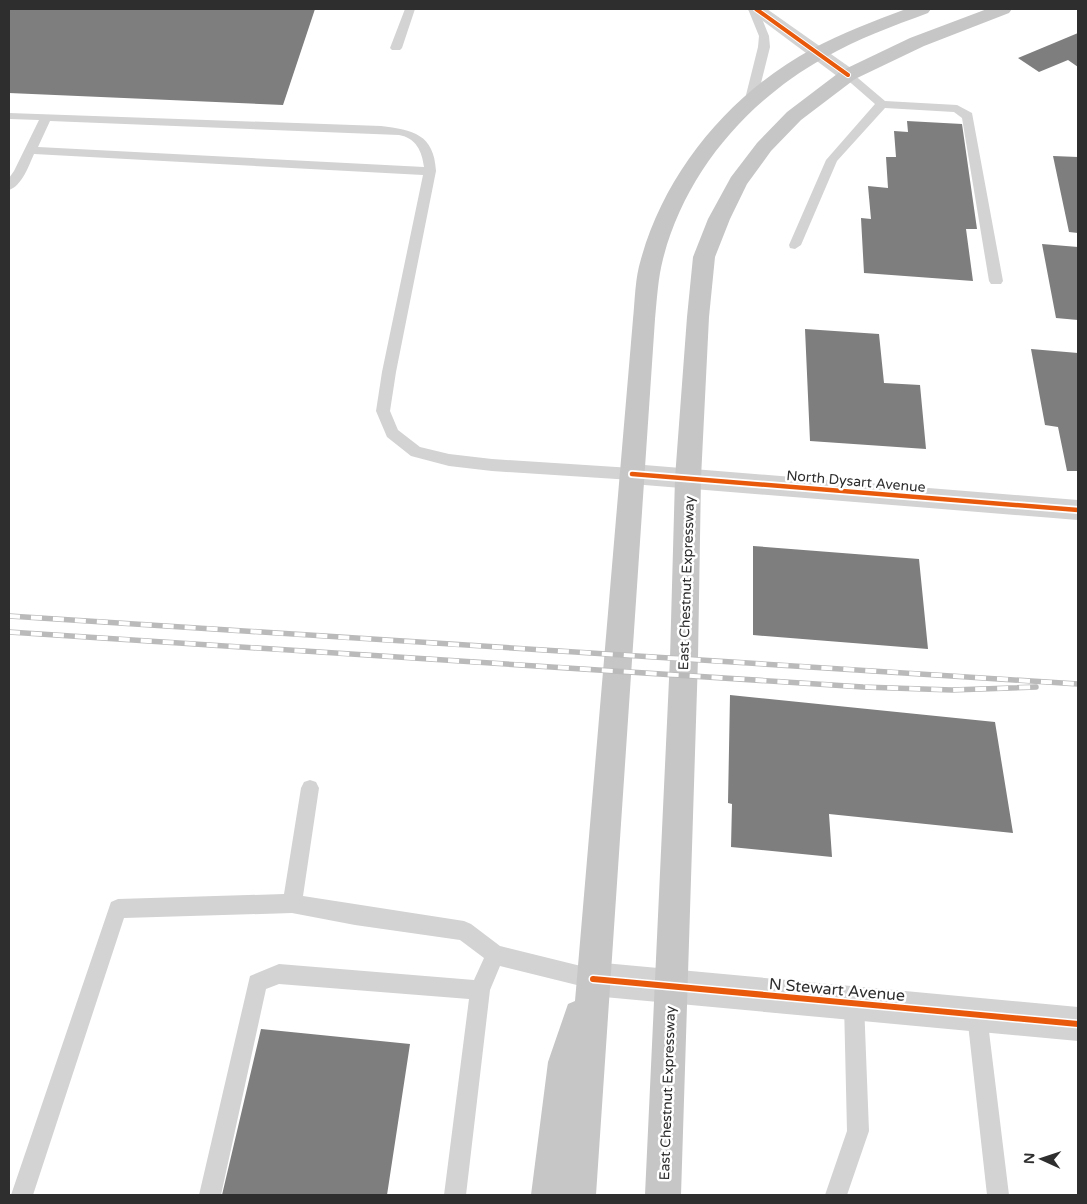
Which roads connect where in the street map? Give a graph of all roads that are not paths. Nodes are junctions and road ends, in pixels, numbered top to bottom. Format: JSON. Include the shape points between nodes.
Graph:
{"nodes":[{"id":1,"x":410,"y":9,"type":"edge"},
{"id":2,"x":755,"y":9,"type":"edge"},
{"id":3,"x":922,"y":9,"type":"edge"},
{"id":4,"x":1003,"y":9,"type":"edge"},
{"id":5,"x":396,"y":48,"type":"dead end"},
{"id":6,"x":818,"y":53,"type":"junction"},
{"id":7,"x":848,"y":75,"type":"junction"},
{"id":8,"x":750,"y":104,"type":"junction"},
{"id":9,"x":882,"y":104,"type":"junction"},
{"id":10,"x":9,"y":116,"type":"edge"},
{"id":11,"x":46,"y":117,"type":"junction"},
{"id":12,"x":30,"y":150,"type":"junction"},
{"id":13,"x":430,"y":171,"type":"junction"},
{"id":14,"x":9,"y":186,"type":"edge"},
{"id":15,"x":795,"y":245,"type":"dead end"},
{"id":16,"x":996,"y":281,"type":"dead end"},
{"id":17,"x":632,"y":474,"type":"junction"},
{"id":18,"x":688,"y":478,"type":"junction"},
{"id":19,"x":1078,"y":510,"type":"edge"},
{"id":20,"x":310,"y":788,"type":"dead end"},
{"id":21,"x":292,"y":903,"type":"junction"},
{"id":22,"x":495,"y":955,"type":"junction"},
{"id":23,"x":593,"y":978,"type":"junction"},
{"id":24,"x":671,"y":986,"type":"junction"},
{"id":25,"x":480,"y":990,"type":"junction"},
{"id":26,"x":854,"y":1003,"type":"junction"},
{"id":27,"x":977,"y":1015,"type":"junction"},
{"id":28,"x":1078,"y":1024,"type":"edge"},
{"id":29,"x":22,"y":1195,"type":"edge"},
{"id":30,"x":210,"y":1195,"type":"edge"},
{"id":31,"x":455,"y":1195,"type":"edge"},
{"id":32,"x":549,"y":1195,"type":"edge"},
{"id":33,"x":578,"y":1195,"type":"edge"},
{"id":34,"x":663,"y":1195,"type":"edge"},
{"id":35,"x":836,"y":1195,"type":"edge"},
{"id":36,"x":998,"y":1195,"type":"edge"}],
"edges":[{"from":1,"to":5,"type":"lane"},
{"from":2,"to":6,"type":"street"},
{"from":2,"to":8,"type":"lane","via":[[764,36],[764,47]]},
{"from":3,"to":6,"type":"main road"},
{"from":4,"to":7,"type":"main road","name":"East Chestnut Expressway","via":[[917,42]]},
{"from":6,"to":7,"type":"street"},
{"from":6,"to":8,"type":"main road","via":[[773,82]]},
{"from":7,"to":9,"type":"lane"},
{"from":7,"to":18,"type":"main road","name":"East Chestnut Expressway","via":[[794,116],[764,147],[738,182],[719,219],[704,257]]},
{"from":8,"to":17,"type":"main road","via":[[727,124],[702,154],[678,194],[652,259],[644,318]]},
{"from":9,"to":15,"type":"lane","via":[[832,160]]},
{"from":9,"to":16,"type":"lane","via":[[957,109],[968,116]]},
{"from":10,"to":11,"type":"lane"},
{"from":11,"to":12,"type":"lane"},
{"from":11,"to":13,"type":"lane","via":[[381,130],[410,134],[425,148]]},
{"from":12,"to":13,"type":"lane"},
{"from":12,"to":14,"type":"lane"},
{"from":13,"to":17,"type":"lane","via":[[389,372],[384,410],[392,433],[416,452],[449,460]]},
{"from":17,"to":18,"type":"street","name":"North Dysart Avenue"},
{"from":17,"to":23,"type":"main road"},
{"from":18,"to":19,"type":"street","name":"North Dysart Avenue"},
{"from":18,"to":24,"type":"main road","name":"East Chestnut Expressway"},
{"from":20,"to":21,"type":"lane"},
{"from":21,"to":22,"type":"lane","via":[[464,931]]},
{"from":21,"to":29,"type":"lane","via":[[118,910]]},
{"from":22,"to":23,"type":"lane"},
{"from":22,"to":25,"type":"lane"},
{"from":23,"to":24,"type":"street","name":"N Stewart Avenue"},
{"from":23,"to":32,"type":"main road","via":[[565,1062]]},
{"from":23,"to":33,"type":"main road"},
{"from":24,"to":26,"type":"street","name":"N Stewart Avenue"},
{"from":24,"to":34,"type":"main road","name":"East Chestnut Expressway"},
{"from":25,"to":30,"type":"lane","via":[[279,974],[257,983]]},
{"from":25,"to":31,"type":"lane"},
{"from":26,"to":27,"type":"street","name":"N Stewart Avenue"},
{"from":26,"to":35,"type":"lane","via":[[858,1132]]},
{"from":27,"to":28,"type":"street","name":"N Stewart Avenue"},
{"from":27,"to":36,"type":"lane"}]}
